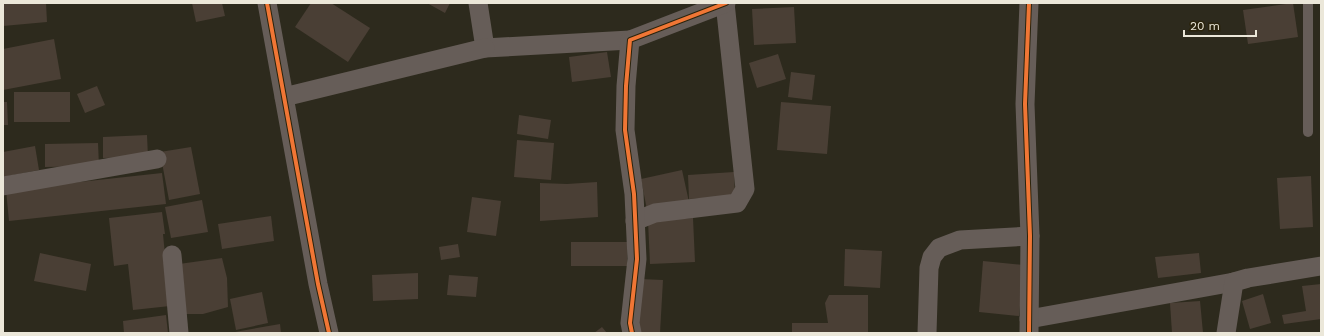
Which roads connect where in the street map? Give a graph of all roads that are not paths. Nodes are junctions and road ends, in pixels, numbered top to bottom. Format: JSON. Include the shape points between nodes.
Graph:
{"nodes":[{"id":1,"x":267,"y":3,"type":"edge"},
{"id":2,"x":478,"y":3,"type":"edge"},
{"id":3,"x":726,"y":3,"type":"edge"},
{"id":4,"x":1029,"y":3,"type":"edge"},
{"id":5,"x":1308,"y":3,"type":"edge"},
{"id":6,"x":630,"y":40,"type":"junction"},
{"id":7,"x":485,"y":48,"type":"junction"},
{"id":8,"x":284,"y":97,"type":"junction"},
{"id":9,"x":1308,"y":132,"type":"dead end"},
{"id":10,"x":157,"y":159,"type":"dead end"},
{"id":11,"x":3,"y":186,"type":"edge"},
{"id":12,"x":635,"y":221,"type":"junction"},
{"id":13,"x":1030,"y":236,"type":"junction"},
{"id":14,"x":172,"y":255,"type":"dead end"},
{"id":15,"x":1321,"y":266,"type":"edge"},
{"id":16,"x":1234,"y":282,"type":"junction"},
{"id":17,"x":1029,"y":326,"type":"edge"},
{"id":18,"x":179,"y":333,"type":"edge"},
{"id":19,"x":329,"y":333,"type":"edge"},
{"id":20,"x":632,"y":333,"type":"edge"},
{"id":21,"x":927,"y":333,"type":"edge"},
{"id":22,"x":1226,"y":333,"type":"edge"}],
"edges":[{"from":1,"to":8,"type":"street"},
{"from":2,"to":7,"type":"street"},
{"from":3,"to":6,"type":"street"},
{"from":3,"to":12,"type":"street","via":[[745,189],[737,203],[655,213]]},
{"from":4,"to":13,"type":"street","via":[[1025,104]]},
{"from":5,"to":9,"type":"lane"},
{"from":6,"to":7,"type":"street"},
{"from":6,"to":12,"type":"street","via":[[625,130]]},
{"from":7,"to":8,"type":"street"},
{"from":8,"to":19,"type":"street"},
{"from":10,"to":11,"type":"street"},
{"from":12,"to":20,"type":"street","via":[[637,259],[630,323]]},
{"from":13,"to":17,"type":"street"},
{"from":13,"to":21,"type":"street","via":[[960,240],[939,248],[932,257],[929,268]]},
{"from":14,"to":18,"type":"street"},
{"from":15,"to":16,"type":"street"},
{"from":16,"to":17,"type":"street"},
{"from":16,"to":22,"type":"street"}]}
